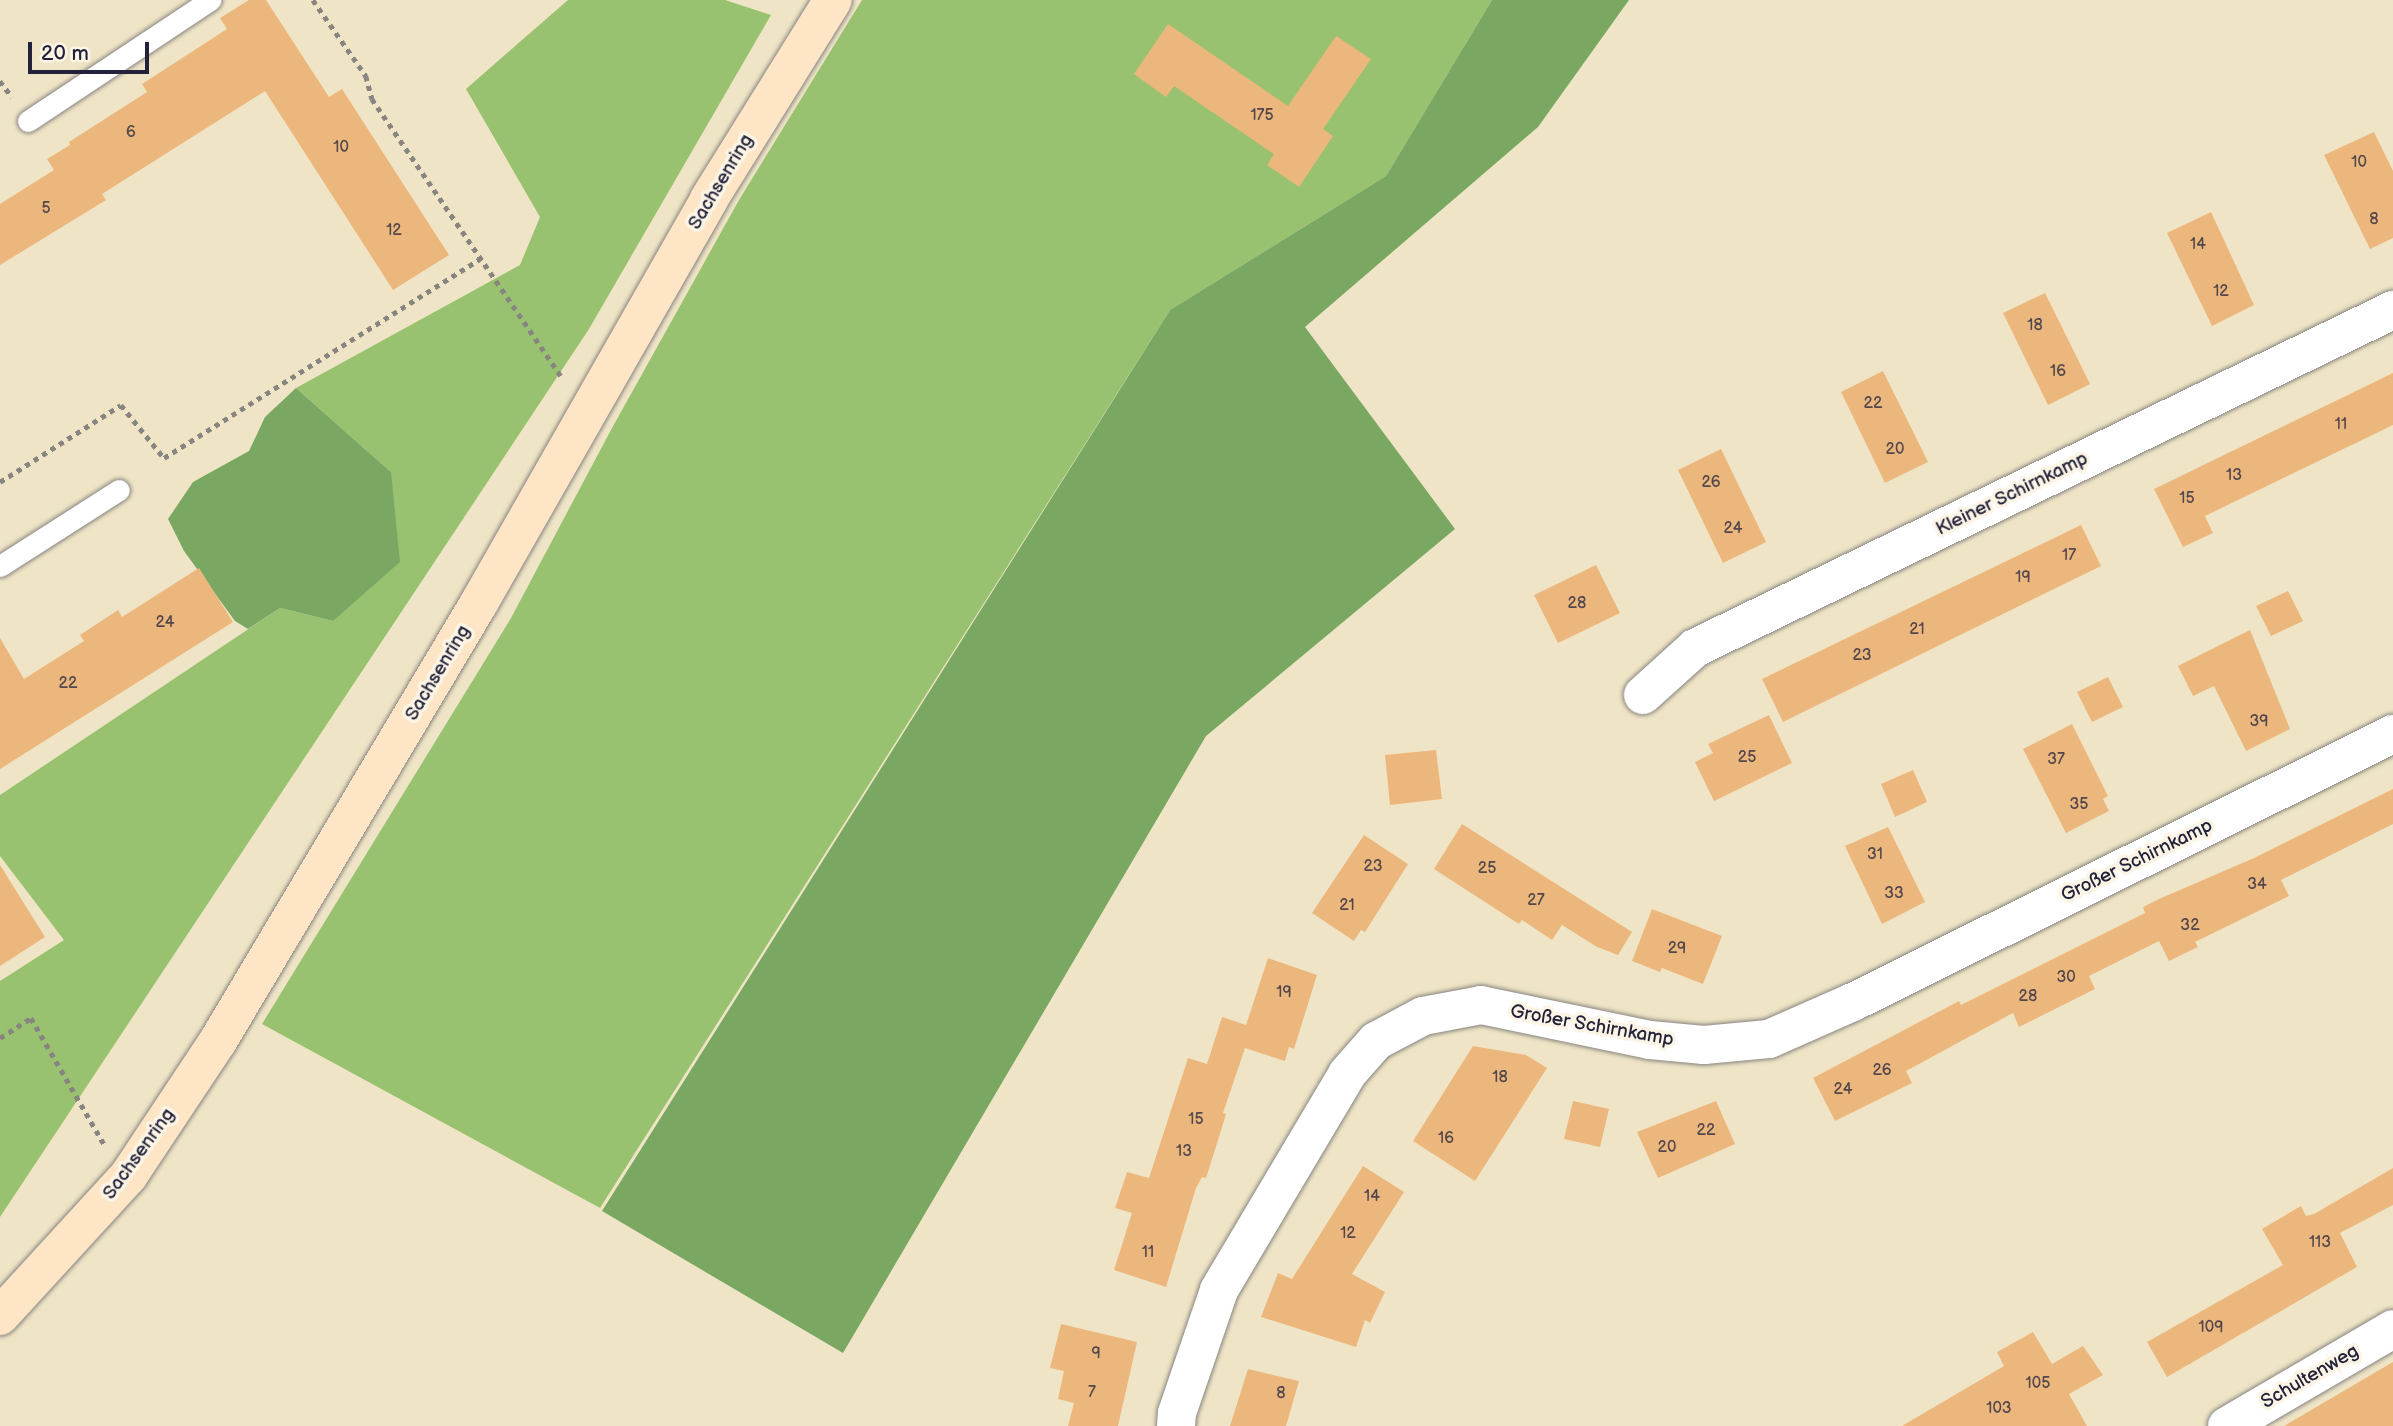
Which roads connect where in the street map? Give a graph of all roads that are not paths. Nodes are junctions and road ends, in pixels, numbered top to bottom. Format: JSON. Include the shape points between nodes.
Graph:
{"nodes":[{"id":1,"x":210,"y":0,"type":"edge"},
{"id":2,"x":833,"y":0,"type":"edge"},
{"id":3,"x":28,"y":121,"type":"dead end"},
{"id":4,"x":2393,"y":310,"type":"edge"},
{"id":5,"x":119,"y":489,"type":"dead end"},
{"id":6,"x":0,"y":566,"type":"edge"},
{"id":7,"x":1643,"y":695,"type":"dead end"},
{"id":8,"x":2393,"y":734,"type":"edge"},
{"id":9,"x":0,"y":1316,"type":"edge"},
{"id":10,"x":2393,"y":1329,"type":"edge"},
{"id":11,"x":1176,"y":1426,"type":"edge"},
{"id":12,"x":2227,"y":1426,"type":"edge"}],
"edges":[{"from":1,"to":3,"type":"lane"},
{"from":2,"to":9,"type":"street","name":"Sachsenring","via":[[709,199],[479,603],[225,1029],[129,1175]]},
{"from":4,"to":7,"type":"street","name":"Kleiner Schirnkamp","via":[[1695,648]]},
{"from":5,"to":6,"type":"lane"},
{"from":8,"to":11,"type":"street","name":"Großer Schirnkamp","via":[[1853,1002],[1769,1039],[1704,1045],[1650,1040],[1481,1005],[1423,1016],[1377,1041],[1347,1073],[1219,1290]]},
{"from":10,"to":12,"type":"street","name":"Schultenweg"}]}
